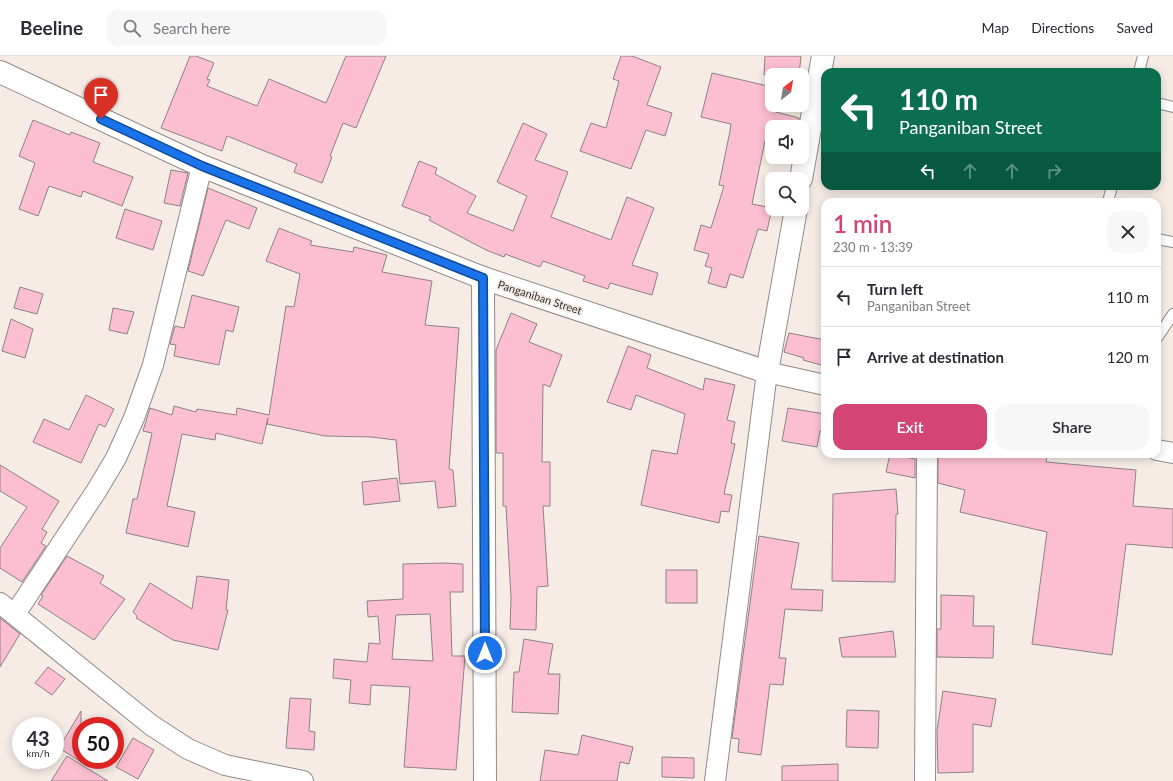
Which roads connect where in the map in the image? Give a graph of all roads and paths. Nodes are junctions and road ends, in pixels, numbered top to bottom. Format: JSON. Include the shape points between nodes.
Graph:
{"nodes":[{"id":1,"x":823,"y":56,"type":"edge"},
{"id":2,"x":1143,"y":56,"type":"edge"},
{"id":3,"x":1140,"y":68,"type":"edge"},
{"id":4,"x":0,"y":72,"type":"edge"},
{"id":5,"x":1161,"y":105,"type":"edge"},
{"id":6,"x":1173,"y":107,"type":"edge"},
{"id":7,"x":202,"y":166,"type":"junction"},
{"id":8,"x":802,"y":172,"type":"edge"},
{"id":9,"x":795,"y":216,"type":"edge"},
{"id":10,"x":1161,"y":240,"type":"edge"},
{"id":11,"x":1173,"y":242,"type":"edge"},
{"id":12,"x":483,"y":278,"type":"junction"},
{"id":13,"x":1173,"y":314,"type":"edge"},
{"id":14,"x":1161,"y":332,"type":"edge"},
{"id":15,"x":767,"y":372,"type":"junction"},
{"id":16,"x":821,"y":384,"type":"edge"},
{"id":17,"x":1161,"y":451,"type":"edge"},
{"id":18,"x":1173,"y":453,"type":"edge"},
{"id":19,"x":927,"y":458,"type":"edge"},
{"id":20,"x":8,"y":609,"type":"edge"},
{"id":21,"x":303,"y":781,"type":"edge"},
{"id":22,"x":486,"y":781,"type":"edge"},
{"id":23,"x":715,"y":781,"type":"edge"},
{"id":24,"x":925,"y":781,"type":"edge"}],
"edges":[{"from":1,"to":8,"type":"main road"},
{"from":2,"to":3,"type":"lane"},
{"from":4,"to":7,"type":"main road","name":"Panganiban Street"},
{"from":5,"to":6,"type":"lane"},
{"from":7,"to":12,"type":"main road","name":"Panganiban Street"},
{"from":7,"to":20,"type":"street","via":[[153,365],[134,418],[116,458],[101,483]]},
{"from":9,"to":15,"type":"main road"},
{"from":10,"to":11,"type":"lane"},
{"from":12,"to":15,"type":"main road","name":"Panganiban Street"},
{"from":12,"to":22,"type":"main road"},
{"from":13,"to":14,"type":"lane"},
{"from":15,"to":16,"type":"street","name":"Panganiban Street"},
{"from":15,"to":23,"type":"street"},
{"from":17,"to":18,"type":"street"},
{"from":19,"to":24,"type":"street"},
{"from":20,"to":21,"type":"street","via":[[152,725],[188,749],[225,764]]}]}
